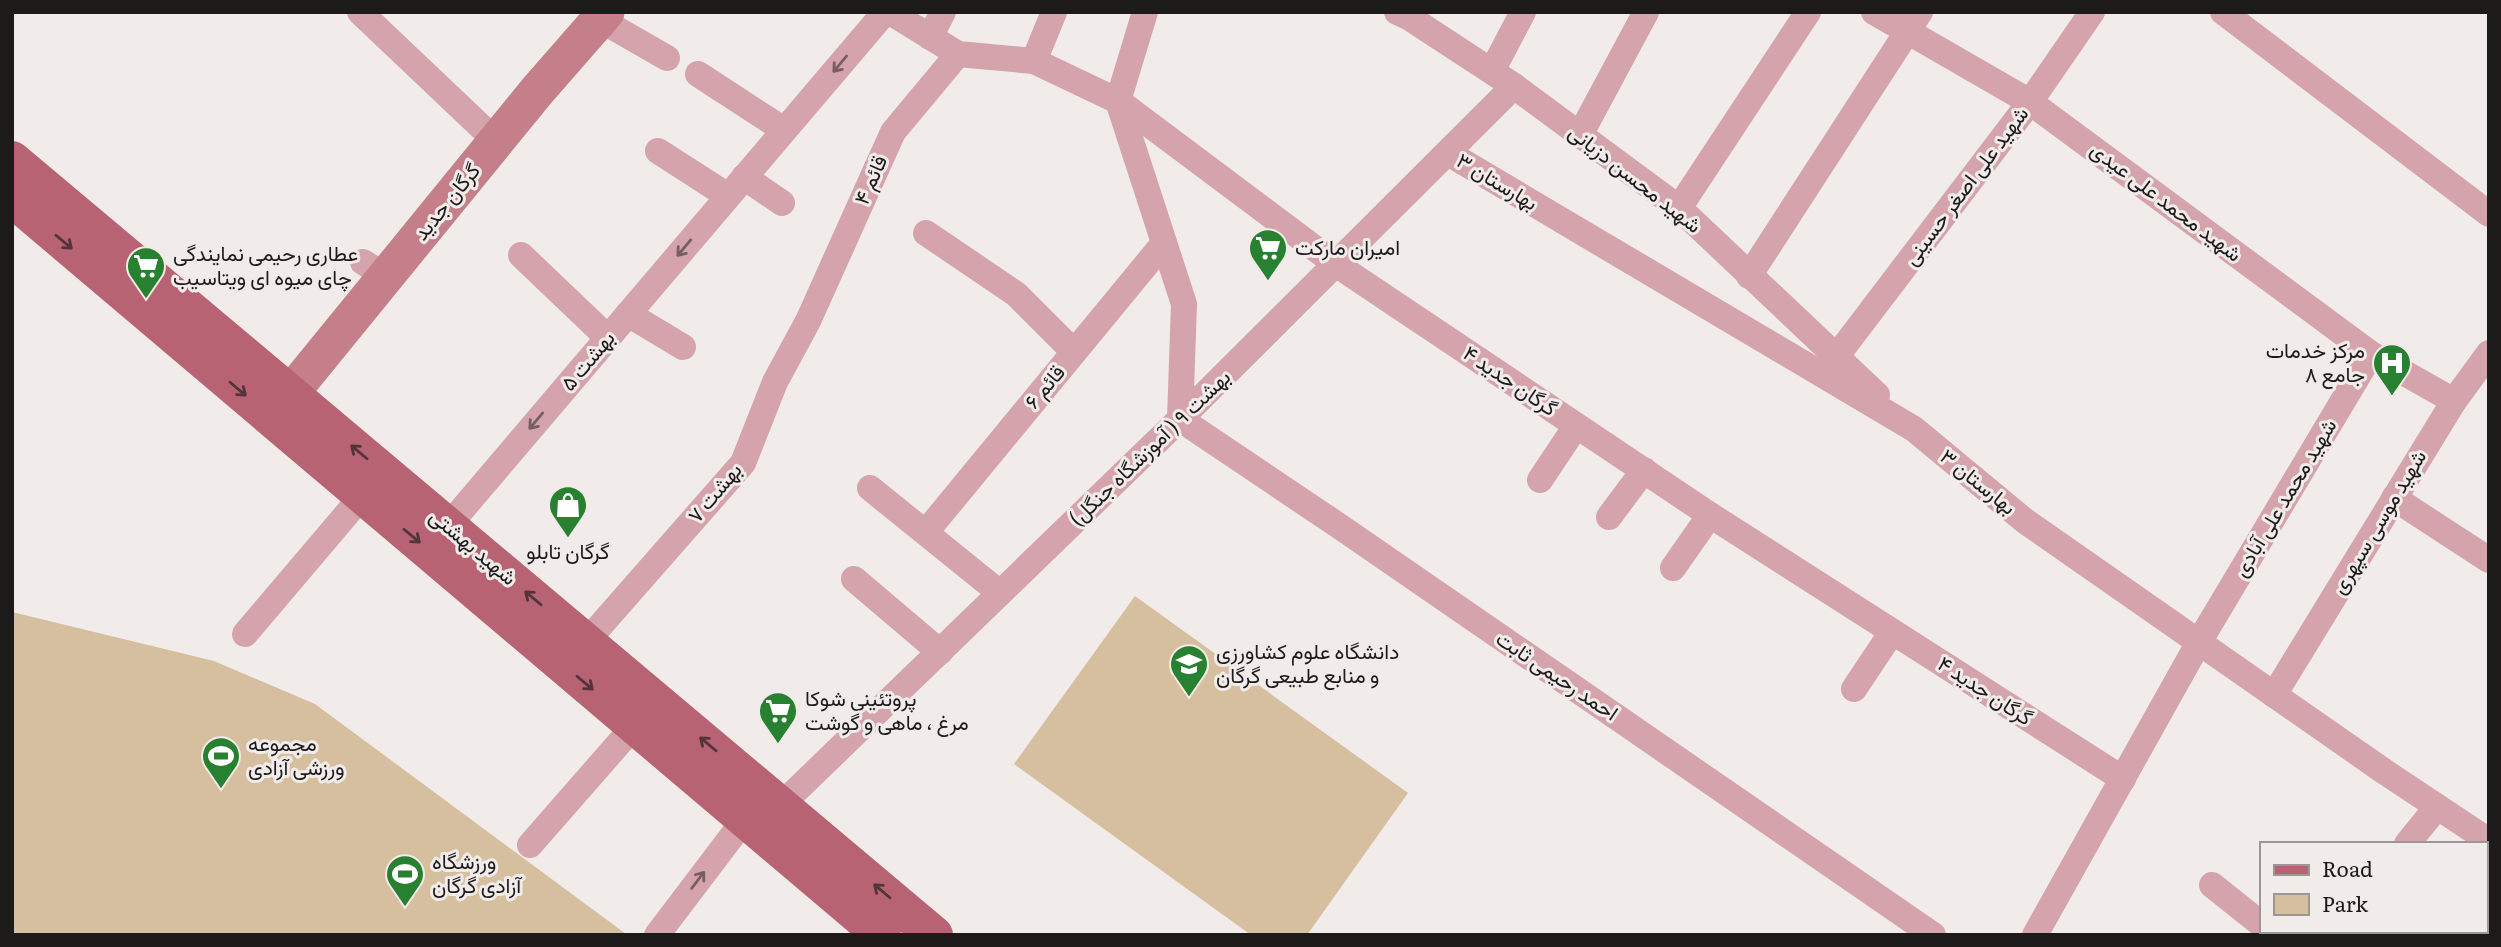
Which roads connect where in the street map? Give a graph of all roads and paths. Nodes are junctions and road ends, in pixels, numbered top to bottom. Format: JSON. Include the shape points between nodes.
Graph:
{"nodes":[{"id":1,"x":887,"y":12,"type":"edge"},
{"id":2,"x":943,"y":12,"type":"edge"},
{"id":3,"x":1054,"y":12,"type":"edge"},
{"id":4,"x":1144,"y":12,"type":"edge"},
{"id":5,"x":1397,"y":12,"type":"edge"},
{"id":6,"x":1523,"y":12,"type":"edge"},
{"id":7,"x":1646,"y":12,"type":"edge"},
{"id":8,"x":1808,"y":12,"type":"edge"},
{"id":9,"x":1874,"y":12,"type":"edge"},
{"id":10,"x":2092,"y":12,"type":"edge"},
{"id":11,"x":2223,"y":12,"type":"edge"},
{"id":12,"x":368,"y":15,"type":"edge"},
{"id":13,"x":603,"y":16,"type":"edge"},
{"id":14,"x":1914,"y":21,"type":"edge"},
{"id":15,"x":930,"y":37,"type":"junction"},
{"id":16,"x":958,"y":54,"type":"junction"},
{"id":17,"x":667,"y":58,"type":"dead end"},
{"id":18,"x":1034,"y":61,"type":"junction"},
{"id":19,"x":698,"y":74,"type":"dead end"},
{"id":20,"x":1503,"y":78,"type":"junction"},
{"id":21,"x":1118,"y":102,"type":"junction"},
{"id":22,"x":2030,"y":102,"type":"junction"},
{"id":23,"x":784,"y":130,"type":"junction"},
{"id":24,"x":1580,"y":135,"type":"junction"},
{"id":25,"x":496,"y":141,"type":"junction"},
{"id":26,"x":658,"y":151,"type":"dead end"},
{"id":27,"x":1448,"y":153,"type":"junction"},
{"id":28,"x":12,"y":160,"type":"edge"},
{"id":29,"x":736,"y":187,"type":"junction"},
{"id":30,"x":782,"y":203,"type":"dead end"},
{"id":31,"x":1679,"y":208,"type":"junction"},
{"id":32,"x":16,"y":209,"type":"edge"},
{"id":33,"x":2489,"y":214,"type":"edge"},
{"id":34,"x":926,"y":233,"type":"dead end"},
{"id":35,"x":1164,"y":243,"type":"junction"},
{"id":36,"x":521,"y":255,"type":"dead end"},
{"id":37,"x":1337,"y":265,"type":"junction"},
{"id":38,"x":123,"y":273,"type":"junction"},
{"id":39,"x":1749,"y":276,"type":"junction"},
{"id":40,"x":628,"y":314,"type":"junction"},
{"id":41,"x":808,"y":321,"type":"joint"},
{"id":42,"x":608,"y":338,"type":"junction"},
{"id":43,"x":683,"y":347,"type":"dead end"},
{"id":44,"x":1074,"y":352,"type":"junction"},
{"id":45,"x":2489,"y":353,"type":"edge"},
{"id":46,"x":2371,"y":354,"type":"junction"},
{"id":47,"x":1836,"y":356,"type":"junction"},
{"id":48,"x":290,"y":394,"type":"junction"},
{"id":49,"x":2454,"y":401,"type":"junction"},
{"id":50,"x":1180,"y":419,"type":"junction"},
{"id":51,"x":1576,"y":426,"type":"junction"},
{"id":52,"x":1914,"y":429,"type":"junction"},
{"id":53,"x":1644,"y":470,"type":"junction"},
{"id":54,"x":1540,"y":480,"type":"dead end"},
{"id":55,"x":870,"y":488,"type":"dead end"},
{"id":56,"x":363,"y":495,"type":"junction"},
{"id":57,"x":2394,"y":498,"type":"junction"},
{"id":58,"x":1710,"y":515,"type":"junction"},
{"id":59,"x":1609,"y":517,"type":"dead end"},
{"id":60,"x":448,"y":526,"type":"junction"},
{"id":61,"x":926,"y":532,"type":"junction"},
{"id":62,"x":2489,"y":560,"type":"edge"},
{"id":63,"x":1673,"y":568,"type":"dead end"},
{"id":64,"x":854,"y":579,"type":"dead end"},
{"id":65,"x":1000,"y":593,"type":"junction"},
{"id":66,"x":1892,"y":632,"type":"junction"},
{"id":67,"x":245,"y":634,"type":"dead end"},
{"id":68,"x":586,"y":642,"type":"junction"},
{"id":69,"x":2199,"y":642,"type":"junction"},
{"id":70,"x":940,"y":652,"type":"junction"},
{"id":71,"x":1854,"y":689,"type":"dead end"},
{"id":72,"x":2274,"y":695,"type":"junction"},
{"id":73,"x":635,"y":725,"type":"junction"},
{"id":74,"x":2123,"y":779,"type":"junction"},
{"id":75,"x":780,"y":806,"type":"junction"},
{"id":76,"x":2437,"y":807,"type":"junction"},
{"id":77,"x":745,"y":819,"type":"junction"},
{"id":78,"x":2489,"y":841,"type":"edge"},
{"id":79,"x":2409,"y":842,"type":"edge"},
{"id":80,"x":530,"y":845,"type":"dead end"},
{"id":81,"x":2212,"y":886,"type":"dead end"},
{"id":82,"x":2260,"y":923,"type":"edge"},
{"id":83,"x":657,"y":935,"type":"edge"},
{"id":84,"x":882,"y":935,"type":"edge"},
{"id":85,"x":934,"y":935,"type":"edge"},
{"id":86,"x":1933,"y":935,"type":"edge"},
{"id":87,"x":2035,"y":935,"type":"edge"}],
"edges":[{"from":1,"to":15,"type":"street","name":"گرگان جدید ۴"},
{"from":1,"to":23,"type":"street","name":"بهشت ۵","one_way":true},
{"from":2,"to":15,"type":"street"},
{"from":3,"to":18,"type":"street"},
{"from":4,"to":21,"type":"street"},
{"from":5,"to":20,"type":"street","name":"شهید محسن دزیانی"},
{"from":6,"to":20,"type":"street","name":"بهشت ۹ ( آموزشگاه جنگل)"},
{"from":7,"to":24,"type":"street"},
{"from":8,"to":31,"type":"street"},
{"from":9,"to":14,"type":"street","name":"شهید محمد علی عیدی"},
{"from":10,"to":22,"type":"street","name":"شهید علی اصغر حسینی"},
{"from":11,"to":33,"type":"street"},
{"from":12,"to":25,"type":"street"},
{"from":13,"to":17,"type":"street"},
{"from":13,"to":25,"type":"main road","name":"گرگان جدید"},
{"from":14,"to":22,"type":"street","name":"شهید محمد علی عیدی"},
{"from":14,"to":39,"type":"street"},
{"from":15,"to":16,"type":"street","name":"گرگان جدید ۴"},
{"from":16,"to":18,"type":"street","name":"گرگان جدید ۴"},
{"from":16,"to":41,"type":"street","name":"قائم ۴","via":[[893,132]]},
{"from":18,"to":21,"type":"street","name":"گرگان جدید ۴"},
{"from":19,"to":23,"type":"street"},
{"from":20,"to":24,"type":"street","name":"شهید محسن دزیانی"},
{"from":20,"to":27,"type":"street","name":"بهشت ۹ ( آموزشگاه جنگل)"},
{"from":21,"to":35,"type":"street"},
{"from":21,"to":37,"type":"street","name":"گرگان جدید ۴"},
{"from":22,"to":46,"type":"street","name":"شهید محمد علی عیدی"},
{"from":22,"to":47,"type":"street","name":"شهید علی اصغر حسینی"},
{"from":23,"to":29,"type":"street","name":"بهشت ۵"},
{"from":24,"to":31,"type":"street","name":"شهید محسن دزیانی"},
{"from":25,"to":48,"type":"main road","name":"گرگان جدید","via":[[375,269]]},
{"from":26,"to":29,"type":"street"},
{"from":27,"to":37,"type":"street","name":"بهشت ۹ ( آموزشگاه جنگل)"},
{"from":27,"to":52,"type":"street","name":"بهارستان ۳"},
{"from":28,"to":38,"type":"main road","name":"شهید بهشتی"},
{"from":29,"to":30,"type":"street"},
{"from":29,"to":40,"type":"street","name":"بهشت ۵","one_way":true},
{"from":31,"to":39,"type":"street","name":"شهید محسن دزیانی"},
{"from":32,"to":38,"type":"main road","name":"شهید بهشتی","one_way":true},
{"from":34,"to":44,"type":"street","via":[[1016,294]]},
{"from":35,"to":44,"type":"street","name":"قائم ۶"},
{"from":35,"to":50,"type":"street","via":[[1184,304]]},
{"from":36,"to":42,"type":"street"},
{"from":37,"to":50,"type":"street","name":"بهشت ۹ ( آموزشگاه جنگل)"},
{"from":37,"to":51,"type":"street","name":"گرگان جدید ۴"},
{"from":38,"to":48,"type":"main road","name":"شهید بهشتی"},
{"from":38,"to":56,"type":"main road","name":"شهید بهشتی","one_way":true},
{"from":39,"to":47,"type":"street","name":"شهید محسن دزیانی"},
{"from":40,"to":42,"type":"street","name":"بهشت ۵"},
{"from":40,"to":43,"type":"street"},
{"from":41,"to":68,"type":"street","name":"بهشت ۷","via":[[775,382],[743,463]]},
{"from":42,"to":60,"type":"street","name":"بهشت ۵","one_way":true},
{"from":44,"to":61,"type":"street","name":"قائم ۶"},
{"from":45,"to":49,"type":"street","name":"شهید موسی سپهری"},
{"from":46,"to":49,"type":"street","name":"شهید محمد علی عیدی"},
{"from":46,"to":69,"type":"street","name":"شهید محمد علی آبادی"},
{"from":47,"to":52,"type":"street","name":"شهید محسن دزیانی"},
{"from":60,"to":48,"type":"main road","name":"شهید بهشتی","one_way":true},
{"from":49,"to":57,"type":"street","name":"شهید موسی سپهری"},
{"from":50,"to":65,"type":"street","name":"بهشت ۹ ( آموزشگاه جنگل)"},
{"from":50,"to":86,"type":"street","name":"احمد رحیمی ثابت"},
{"from":51,"to":53,"type":"street","name":"گرگان جدید ۴"},
{"from":51,"to":54,"type":"street"},
{"from":52,"to":69,"type":"street","name":"بهارستان ۳","via":[[2025,521]]},
{"from":53,"to":58,"type":"street","name":"گرگان جدید ۴"},
{"from":53,"to":59,"type":"street"},
{"from":55,"to":61,"type":"street"},
{"from":56,"to":67,"type":"street"},
{"from":56,"to":73,"type":"main road","name":"شهید بهشتی","one_way":true},
{"from":57,"to":62,"type":"street"},
{"from":57,"to":72,"type":"street","name":"شهید موسی سپهری"},
{"from":58,"to":63,"type":"street"},
{"from":58,"to":66,"type":"street","name":"گرگان جدید ۴"},
{"from":68,"to":60,"type":"main road","name":"شهید بهشتی","one_way":true},
{"from":61,"to":65,"type":"street"},
{"from":64,"to":70,"type":"street"},
{"from":65,"to":70,"type":"street","name":"بهشت ۹ ( آموزشگاه جنگل)"},
{"from":66,"to":71,"type":"street"},
{"from":66,"to":74,"type":"street","name":"گرگان جدید ۴"},
{"from":75,"to":68,"type":"main road","name":"شهید بهشتی","one_way":true},
{"from":69,"to":72,"type":"street","name":"بهارستان ۳"},
{"from":69,"to":74,"type":"street","name":"شهید محمد علی آبادی"},
{"from":70,"to":75,"type":"street","name":"بهشت ۹ ( آموزشگاه جنگل)"},
{"from":72,"to":76,"type":"street","name":"بهارستان ۳"},
{"from":73,"to":77,"type":"main road","name":"شهید بهشتی"},
{"from":73,"to":80,"type":"street"},
{"from":74,"to":87,"type":"street","name":"شهید محمد علی آبادی"},
{"from":85,"to":75,"type":"main road","name":"شهید بهشتی","one_way":true},
{"from":76,"to":78,"type":"street","name":"بهارستان ۳"},
{"from":76,"to":79,"type":"street"},
{"from":83,"to":77,"type":"street","one_way":true},
{"from":77,"to":84,"type":"main road","name":"شهید بهشتی"},
{"from":81,"to":82,"type":"street"}]}
